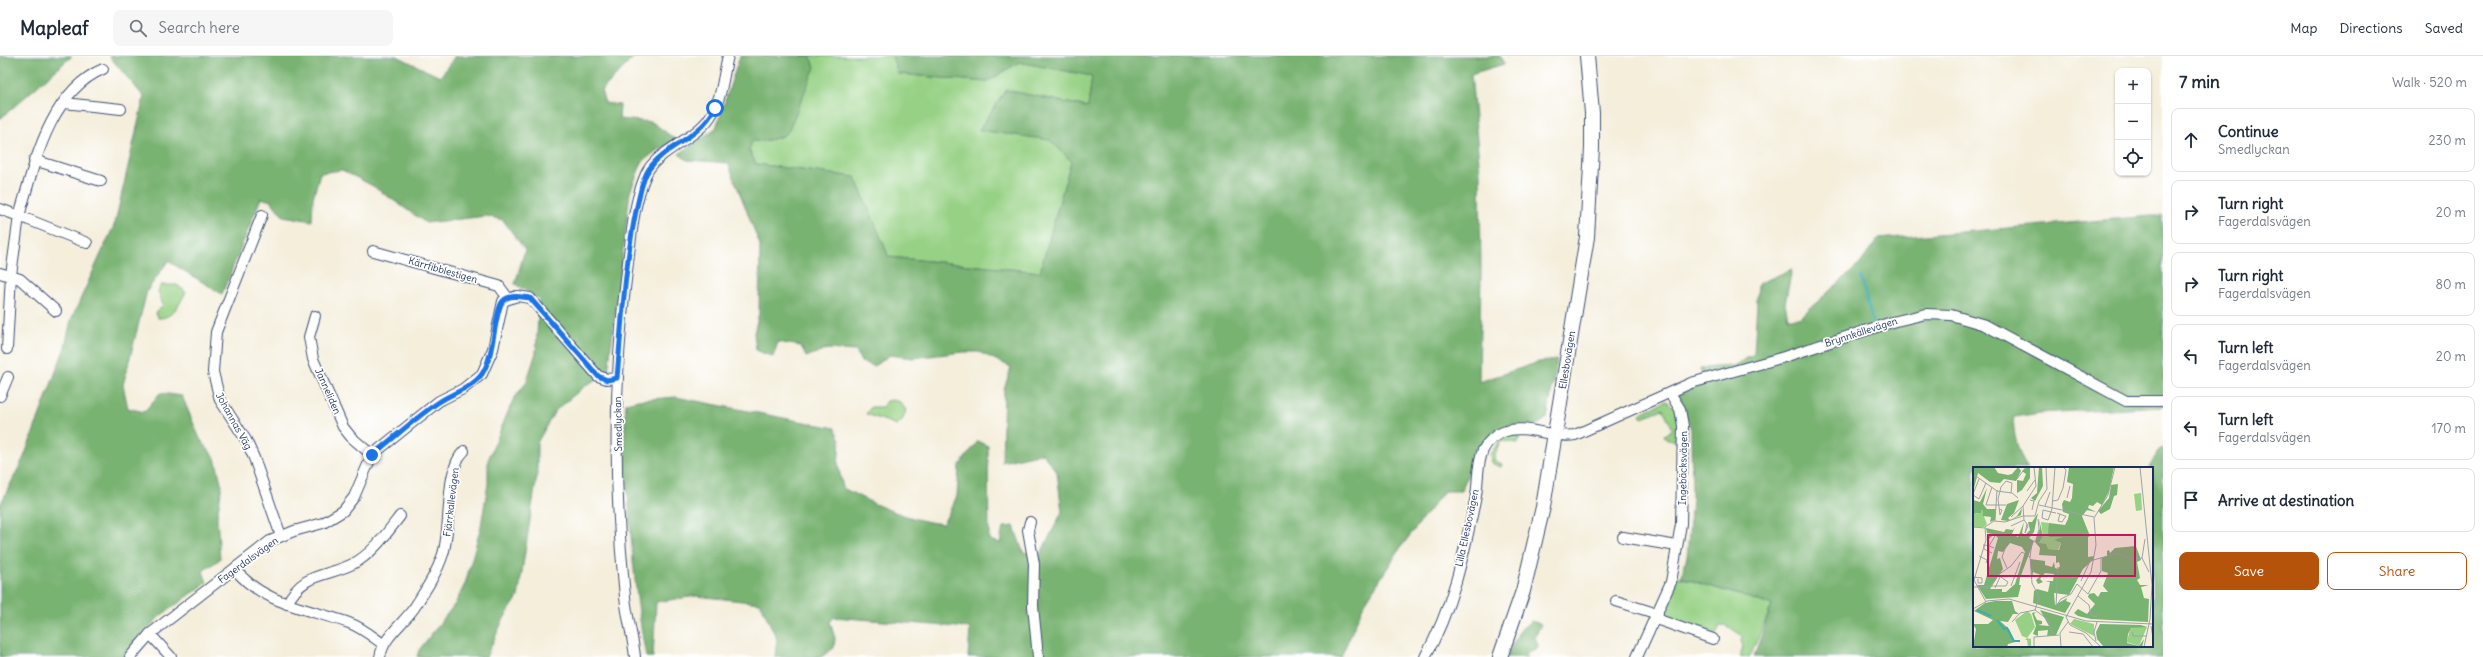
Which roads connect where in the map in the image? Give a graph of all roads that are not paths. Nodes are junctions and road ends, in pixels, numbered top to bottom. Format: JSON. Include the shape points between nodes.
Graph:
{"nodes":[{"id":1,"x":728,"y":56,"type":"edge"},
{"id":2,"x":1587,"y":56,"type":"edge"},
{"id":3,"x":104,"y":69,"type":"dead end"},
{"id":4,"x":64,"y":103,"type":"junction"},
{"id":5,"x":120,"y":109,"type":"dead end"},
{"id":6,"x":34,"y":160,"type":"junction"},
{"id":7,"x":101,"y":181,"type":"dead end"},
{"id":8,"x":0,"y":209,"type":"edge"},
{"id":9,"x":262,"y":215,"type":"dead end"},
{"id":10,"x":18,"y":216,"type":"junction"},
{"id":11,"x":87,"y":243,"type":"dead end"},
{"id":12,"x":373,"y":250,"type":"dead end"},
{"id":13,"x":0,"y":273,"type":"edge"},
{"id":14,"x":11,"y":275,"type":"junction"},
{"id":15,"x":508,"y":298,"type":"junction"},
{"id":16,"x":56,"y":311,"type":"dead end"},
{"id":17,"x":314,"y":316,"type":"dead end"},
{"id":18,"x":7,"y":349,"type":"dead end"},
{"id":19,"x":8,"y":377,"type":"dead end"},
{"id":20,"x":617,"y":378,"type":"junction"},
{"id":21,"x":1670,"y":393,"type":"junction"},
{"id":22,"x":0,"y":396,"type":"edge"},
{"id":23,"x":2163,"y":401,"type":"edge"},
{"id":24,"x":1555,"y":435,"type":"junction"},
{"id":25,"x":464,"y":451,"type":"dead end"},
{"id":26,"x":372,"y":455,"type":"junction"},
{"id":27,"x":400,"y":516,"type":"dead end"},
{"id":28,"x":1030,"y":522,"type":"dead end"},
{"id":29,"x":281,"y":536,"type":"junction"},
{"id":30,"x":1623,"y":537,"type":"dead end"},
{"id":31,"x":1677,"y":546,"type":"junction"},
{"id":32,"x":235,"y":569,"type":"junction"},
{"id":33,"x":1616,"y":601,"type":"dead end"},
{"id":34,"x":287,"y":604,"type":"junction"},
{"id":35,"x":1657,"y":616,"type":"junction"},
{"id":36,"x":150,"y":634,"type":"junction"},
{"id":37,"x":1713,"y":639,"type":"dead end"},
{"id":38,"x":383,"y":644,"type":"junction"},
{"id":39,"x":130,"y":657,"type":"edge"},
{"id":40,"x":171,"y":657,"type":"edge"},
{"id":41,"x":380,"y":657,"type":"edge"},
{"id":42,"x":635,"y":657,"type":"edge"},
{"id":43,"x":1038,"y":657,"type":"edge"},
{"id":44,"x":1425,"y":657,"type":"edge"},
{"id":45,"x":1500,"y":657,"type":"edge"},
{"id":46,"x":1638,"y":657,"type":"edge"}],
"edges":[{"from":1,"to":20,"type":"street","name":"Smedlyckan","via":[[711,117],[697,132],[657,160],[646,174],[633,223]]},
{"from":2,"to":24,"type":"main road","name":"Ellesbovägen","via":[[1592,113],[1590,204]]},
{"from":3,"to":4,"type":"street","via":[[91,76]]},
{"from":4,"to":5,"type":"street"},
{"from":4,"to":6,"type":"street","via":[[49,125]]},
{"from":6,"to":7,"type":"street"},
{"from":6,"to":10,"type":"street"},
{"from":8,"to":10,"type":"street"},
{"from":9,"to":29,"type":"street","name":"Johannas Väg","via":[[216,332],[213,372],[220,400],[246,440],[254,458]]},
{"from":10,"to":11,"type":"street"},
{"from":10,"to":14,"type":"street"},
{"from":12,"to":15,"type":"street","name":"Kärrfibblestigen","via":[[499,286]]},
{"from":13,"to":14,"type":"street"},
{"from":14,"to":16,"type":"street","via":[[20,279]]},
{"from":14,"to":18,"type":"street"},
{"from":15,"to":20,"type":"street","via":[[530,298],[598,376],[607,380]]},
{"from":15,"to":26,"type":"street","name":"Fagerdalsvägen","via":[[503,301],[500,309],[493,349],[482,374],[463,389],[439,401]]},
{"from":17,"to":26,"type":"street","name":"Janneliden","via":[[309,337],[313,359],[343,427],[351,438]]},
{"from":19,"to":22,"type":"street"},
{"from":20,"to":42,"type":"street","name":"Smedlyckan","via":[[619,515],[625,598]]},
{"from":21,"to":23,"type":"street","name":"Brynnkällevägen","via":[[1691,383],[1784,357],[1892,322],[1938,314],[1965,318],[1985,325],[2126,401]]},
{"from":21,"to":24,"type":"street","name":"Brynnkällevägen","via":[[1575,435]]},
{"from":21,"to":31,"type":"street","name":"Ingebäcksvägen","via":[[1680,409],[1684,433],[1682,499]]},
{"from":24,"to":44,"type":"street","name":"Lilla Ellesbovägen","via":[[1513,429],[1497,435],[1484,449],[1480,459],[1476,499],[1457,574],[1436,636]]},
{"from":24,"to":45,"type":"main road","name":"Ellesbovägen","via":[[1532,560]]},
{"from":25,"to":38,"type":"street","name":"Fjärrkallevägen","via":[[457,458],[452,479],[449,528],[443,554],[433,578],[413,609]]},
{"from":26,"to":29,"type":"street","name":"Fagerdalsvägen","via":[[354,497],[343,511],[323,523]]},
{"from":27,"to":34,"type":"street","via":[[381,541],[363,557],[344,568],[317,575],[305,582]]},
{"from":28,"to":43,"type":"street","via":[[1028,530],[1034,564],[1033,606]]},
{"from":29,"to":32,"type":"street","name":"Fagerdalsvägen","via":[[270,541]]},
{"from":30,"to":31,"type":"street"},
{"from":31,"to":35,"type":"street","name":"Ingebäcksvägen","via":[[1671,582]]},
{"from":32,"to":34,"type":"street","via":[[250,584]]},
{"from":32,"to":36,"type":"street","name":"Fagerdalsvägen"},
{"from":33,"to":35,"type":"street"},
{"from":34,"to":38,"type":"street","via":[[350,623]]},
{"from":35,"to":37,"type":"street"},
{"from":35,"to":46,"type":"street","name":"Ingebäcksvägen"},
{"from":36,"to":39,"type":"street","name":"Fagerdalsvägen"},
{"from":36,"to":40,"type":"street"},
{"from":38,"to":41,"type":"street","name":"Fjärrkallevägen"}]}
